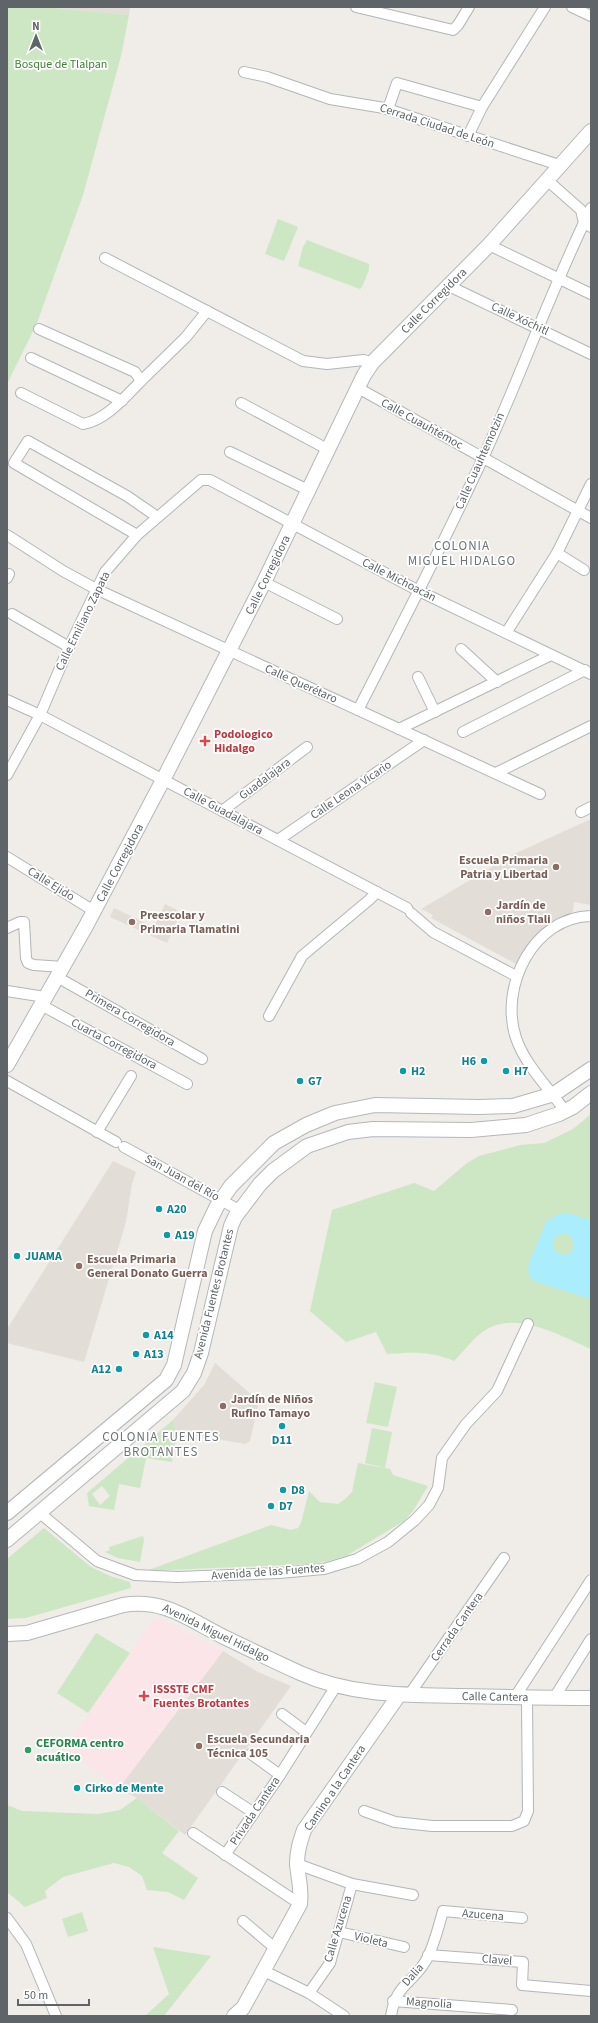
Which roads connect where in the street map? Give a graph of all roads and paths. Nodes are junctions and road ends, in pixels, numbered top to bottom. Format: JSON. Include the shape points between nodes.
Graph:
{"nodes":[{"id":1,"x":356,"y":7,"type":"edge"},
{"id":2,"x":469,"y":7,"type":"edge"},
{"id":3,"x":544,"y":7,"type":"edge"},
{"id":4,"x":572,"y":7,"type":"edge"},
{"id":5,"x":591,"y":16,"type":"edge"},
{"id":6,"x":244,"y":72,"type":"dead end"},
{"id":7,"x":482,"y":107,"type":"junction"},
{"id":8,"x":388,"y":109,"type":"junction"},
{"id":9,"x":591,"y":131,"type":"edge"},
{"id":10,"x":468,"y":136,"type":"junction"},
{"id":11,"x":559,"y":165,"type":"junction"},
{"id":12,"x":547,"y":180,"type":"junction"},
{"id":13,"x":591,"y":208,"type":"edge"},
{"id":14,"x":587,"y":225,"type":"edge"},
{"id":15,"x":489,"y":245,"type":"junction"},
{"id":16,"x":105,"y":258,"type":"dead end"},
{"id":17,"x":560,"y":279,"type":"junction"},
{"id":18,"x":449,"y":286,"type":"junction"},
{"id":19,"x":591,"y":294,"type":"edge"},
{"id":20,"x":208,"y":311,"type":"junction"},
{"id":21,"x":538,"y":327,"type":"junction"},
{"id":22,"x":39,"y":329,"type":"dead end"},
{"id":23,"x":591,"y":354,"type":"edge"},
{"id":24,"x":31,"y":358,"type":"dead end"},
{"id":25,"x":372,"y":363,"type":"junction"},
{"id":26,"x":141,"y":381,"type":"junction"},
{"id":27,"x":358,"y":388,"type":"junction"},
{"id":28,"x":21,"y":393,"type":"dead end"},
{"id":29,"x":122,"y":401,"type":"junction"},
{"id":30,"x":241,"y":403,"type":"dead end"},
{"id":31,"x":329,"y":450,"type":"junction"},
{"id":32,"x":230,"y":452,"type":"dead end"},
{"id":33,"x":483,"y":458,"type":"junction"},
{"id":34,"x":210,"y":480,"type":"joint"},
{"id":35,"x":591,"y":484,"type":"edge"},
{"id":36,"x":310,"y":491,"type":"junction"},
{"id":37,"x":577,"y":511,"type":"junction"},
{"id":38,"x":156,"y":516,"type":"junction"},
{"id":39,"x":591,"y":518,"type":"edge"},
{"id":40,"x":292,"y":524,"type":"junction"},
{"id":41,"x":7,"y":535,"type":"edge"},
{"id":42,"x":137,"y":535,"type":"junction"},
{"id":43,"x":556,"y":553,"type":"junction"},
{"id":44,"x":584,"y":570,"type":"dead end"},
{"id":45,"x":264,"y":582,"type":"junction"},
{"id":46,"x":96,"y":590,"type":"junction"},
{"id":47,"x":419,"y":591,"type":"junction"},
{"id":48,"x":12,"y":614,"type":"dead end"},
{"id":49,"x":338,"y":619,"type":"dead end"},
{"id":50,"x":506,"y":633,"type":"junction"},
{"id":51,"x":69,"y":647,"type":"junction"},
{"id":52,"x":462,"y":649,"type":"dead end"},
{"id":53,"x":229,"y":652,"type":"junction"},
{"id":54,"x":551,"y":655,"type":"junction"},
{"id":55,"x":589,"y":671,"type":"edge"},
{"id":56,"x":418,"y":677,"type":"dead end"},
{"id":57,"x":497,"y":682,"type":"junction"},
{"id":58,"x":7,"y":700,"type":"edge"},
{"id":59,"x":358,"y":710,"type":"junction"},
{"id":60,"x":435,"y":712,"type":"junction"},
{"id":61,"x":40,"y":715,"type":"junction"},
{"id":62,"x":591,"y":726,"type":"edge"},
{"id":63,"x":399,"y":729,"type":"junction"},
{"id":64,"x":463,"y":732,"type":"dead end"},
{"id":65,"x":424,"y":740,"type":"junction"},
{"id":66,"x":308,"y":747,"type":"dead end"},
{"id":67,"x":496,"y":773,"type":"junction"},
{"id":68,"x":7,"y":775,"type":"edge"},
{"id":69,"x":163,"y":780,"type":"junction"},
{"id":70,"x":540,"y":794,"type":"dead end"},
{"id":71,"x":591,"y":807,"type":"edge"},
{"id":72,"x":222,"y":811,"type":"junction"},
{"id":73,"x":580,"y":812,"type":"dead end"},
{"id":74,"x":278,"y":840,"type":"junction"},
{"id":75,"x":7,"y":857,"type":"edge"},
{"id":76,"x":377,"y":892,"type":"junction"},
{"id":77,"x":94,"y":911,"type":"junction"},
{"id":78,"x":591,"y":916,"type":"edge"},
{"id":79,"x":7,"y":928,"type":"edge"},
{"id":80,"x":60,"y":972,"type":"junction"},
{"id":81,"x":516,"y":976,"type":"junction"},
{"id":82,"x":7,"y":991,"type":"edge"},
{"id":83,"x":43,"y":1001,"type":"junction"},
{"id":84,"x":269,"y":1016,"type":"dead end"},
{"id":85,"x":202,"y":1059,"type":"dead end"},
{"id":86,"x":7,"y":1065,"type":"edge"},
{"id":87,"x":591,"y":1069,"type":"edge"},
{"id":88,"x":131,"y":1076,"type":"dead end"},
{"id":89,"x":7,"y":1080,"type":"edge"},
{"id":90,"x":187,"y":1084,"type":"dead end"},
{"id":91,"x":591,"y":1093,"type":"edge"},
{"id":92,"x":554,"y":1094,"type":"junction"},
{"id":93,"x":565,"y":1111,"type":"junction"},
{"id":94,"x":97,"y":1132,"type":"junction"},
{"id":95,"x":221,"y":1200,"type":"junction"},
{"id":96,"x":239,"y":1210,"type":"junction"},
{"id":97,"x":528,"y":1324,"type":"dead end"},
{"id":98,"x":92,"y":1444,"type":"junction"},
{"id":99,"x":104,"y":1459,"type":"junction"},
{"id":100,"x":7,"y":1513,"type":"edge"},
{"id":101,"x":40,"y":1513,"type":"junction"},
{"id":102,"x":7,"y":1540,"type":"edge"},
{"id":103,"x":504,"y":1558,"type":"dead end"},
{"id":104,"x":591,"y":1580,"type":"edge"},
{"id":105,"x":7,"y":1634,"type":"edge"},
{"id":106,"x":591,"y":1639,"type":"edge"},
{"id":107,"x":336,"y":1686,"type":"junction"},
{"id":108,"x":404,"y":1695,"type":"junction"},
{"id":109,"x":521,"y":1697,"type":"junction"},
{"id":110,"x":554,"y":1698,"type":"junction"},
{"id":111,"x":591,"y":1698,"type":"edge"},
{"id":112,"x":282,"y":1714,"type":"dead end"},
{"id":113,"x":306,"y":1732,"type":"junction"},
{"id":114,"x":251,"y":1754,"type":"dead end"},
{"id":115,"x":280,"y":1775,"type":"junction"},
{"id":116,"x":222,"y":1792,"type":"dead end"},
{"id":117,"x":364,"y":1812,"type":"dead end"},
{"id":118,"x":254,"y":1813,"type":"junction"},
{"id":119,"x":193,"y":1833,"type":"dead end"},
{"id":120,"x":225,"y":1855,"type":"junction"},
{"id":121,"x":297,"y":1864,"type":"junction"},
{"id":122,"x":352,"y":1884,"type":"junction"},
{"id":123,"x":413,"y":1895,"type":"dead end"},
{"id":124,"x":300,"y":1904,"type":"junction"},
{"id":125,"x":443,"y":1911,"type":"joint"},
{"id":126,"x":7,"y":1918,"type":"edge"},
{"id":127,"x":522,"y":1918,"type":"dead end"},
{"id":128,"x":243,"y":1921,"type":"dead end"},
{"id":129,"x":338,"y":1932,"type":"junction"},
{"id":130,"x":404,"y":1947,"type":"dead end"},
{"id":131,"x":276,"y":1949,"type":"junction"},
{"id":132,"x":428,"y":1955,"type":"junction"},
{"id":133,"x":264,"y":1971,"type":"junction"},
{"id":134,"x":591,"y":1991,"type":"edge"},
{"id":135,"x":309,"y":1993,"type":"junction"},
{"id":136,"x":393,"y":2001,"type":"junction"},
{"id":137,"x":512,"y":2010,"type":"dead end"},
{"id":138,"x":56,"y":2016,"type":"edge"},
{"id":139,"x":234,"y":2016,"type":"edge"},
{"id":140,"x":344,"y":2016,"type":"edge"},
{"id":141,"x":391,"y":2016,"type":"edge"}],
"edges":[{"from":1,"to":2,"type":"street","via":[[453,30]]},
{"from":3,"to":7,"type":"street"},
{"from":4,"to":5,"type":"street"},
{"from":6,"to":8,"type":"street","name":"Cerrada Ciudad de León","via":[[267,77],[330,99]]},
{"from":7,"to":8,"type":"street","via":[[396,83]]},
{"from":7,"to":10,"type":"street"},
{"from":8,"to":10,"type":"street","name":"Cerrada Ciudad de León"},
{"from":9,"to":11,"type":"street","name":"Calle Corregidora"},
{"from":10,"to":11,"type":"street","name":"Cerrada Ciudad de León"},
{"from":11,"to":12,"type":"street","name":"Calle Corregidora"},
{"from":12,"to":14,"type":"street","via":[[581,210]]},
{"from":12,"to":15,"type":"street","name":"Calle Corregidora"},
{"from":13,"to":14,"type":"street","name":"Calle Cuauhtemotzin"},
{"from":14,"to":17,"type":"street","name":"Calle Cuauhtemotzin"},
{"from":15,"to":17,"type":"street"},
{"from":15,"to":18,"type":"street","name":"Calle Corregidora"},
{"from":16,"to":20,"type":"street"},
{"from":17,"to":19,"type":"street"},
{"from":17,"to":21,"type":"street","name":"Calle Cuauhtemotzin"},
{"from":18,"to":21,"type":"street","name":"Calle Xóchitl"},
{"from":18,"to":25,"type":"street","name":"Calle Corregidora"},
{"from":20,"to":25,"type":"street","via":[[302,361],[327,364],[364,360]]},
{"from":20,"to":26,"type":"street"},
{"from":21,"to":23,"type":"street","name":"Calle Xóchitl"},
{"from":21,"to":33,"type":"street","name":"Calle Cuauhtemotzin"},
{"from":22,"to":26,"type":"street","via":[[135,372]]},
{"from":24,"to":29,"type":"street"},
{"from":25,"to":27,"type":"street","name":"Calle Corregidora"},
{"from":26,"to":29,"type":"street"},
{"from":27,"to":31,"type":"street","name":"Calle Corregidora"},
{"from":27,"to":33,"type":"street","name":"Calle Cuauhtémoc"},
{"from":28,"to":29,"type":"street","via":[[83,424],[92,423]]},
{"from":30,"to":31,"type":"street"},
{"from":31,"to":36,"type":"street","name":"Calle Corregidora"},
{"from":32,"to":36,"type":"street"},
{"from":33,"to":37,"type":"street","name":"Calle Cuauhtémoc"},
{"from":33,"to":47,"type":"street","name":"Calle Cuauhtemotzin"},
{"from":34,"to":38,"type":"street","name":"Calle Emiliano Zapata","via":[[197,481]]},
{"from":34,"to":40,"type":"street","name":"Calle Michoacán"},
{"from":35,"to":37,"type":"street"},
{"from":36,"to":40,"type":"street","name":"Calle Corregidora"},
{"from":37,"to":39,"type":"street","name":"Calle Cuauhtémoc"},
{"from":37,"to":43,"type":"street"},
{"from":38,"to":42,"type":"street","name":"Calle Emiliano Zapata"},
{"from":38,"to":42,"type":"street","via":[[127,496],[28,442],[14,463]]},
{"from":40,"to":45,"type":"street","name":"Calle Corregidora"},
{"from":40,"to":47,"type":"street","name":"Calle Michoacán"},
{"from":41,"to":46,"type":"street","name":"Calle Querétaro"},
{"from":42,"to":46,"type":"street","name":"Calle Emiliano Zapata","via":[[105,572]]},
{"from":43,"to":44,"type":"street"},
{"from":43,"to":50,"type":"street"},
{"from":45,"to":49,"type":"street"},
{"from":45,"to":53,"type":"street","name":"Calle Corregidora"},
{"from":46,"to":51,"type":"street","name":"Calle Emiliano Zapata"},
{"from":46,"to":53,"type":"street","name":"Calle Querétaro"},
{"from":47,"to":50,"type":"street","name":"Calle Michoacán"},
{"from":47,"to":59,"type":"street","name":"Calle Cuauhtemotzin"},
{"from":48,"to":51,"type":"street"},
{"from":50,"to":54,"type":"street","name":"Calle Michoacán"},
{"from":51,"to":61,"type":"street","name":"Calle Emiliano Zapata"},
{"from":52,"to":57,"type":"street"},
{"from":53,"to":59,"type":"street","name":"Calle Querétaro"},
{"from":53,"to":69,"type":"street","name":"Calle Corregidora"},
{"from":54,"to":55,"type":"street","name":"Calle Michoacán"},
{"from":54,"to":57,"type":"street"},
{"from":55,"to":64,"type":"street"},
{"from":56,"to":60,"type":"street"},
{"from":57,"to":60,"type":"street"},
{"from":58,"to":61,"type":"street","name":"Calle Guadalajara"},
{"from":59,"to":63,"type":"street","name":"Calle Querétaro"},
{"from":60,"to":63,"type":"street"},
{"from":61,"to":68,"type":"street","name":"Calle Emiliano Zapata"},
{"from":61,"to":69,"type":"street","name":"Calle Guadalajara"},
{"from":62,"to":67,"type":"street"},
{"from":63,"to":65,"type":"street","name":"Calle Querétaro"},
{"from":65,"to":67,"type":"street","name":"Calle Querétaro"},
{"from":65,"to":74,"type":"street","name":"Calle Leona Vicario"},
{"from":66,"to":72,"type":"street","name":"Guadalajara"},
{"from":67,"to":70,"type":"street","name":"Calle Querétaro"},
{"from":69,"to":72,"type":"street","name":"Calle Guadalajara"},
{"from":69,"to":77,"type":"street","name":"Calle Corregidora"},
{"from":71,"to":73,"type":"street"},
{"from":72,"to":74,"type":"street","name":"Calle Guadalajara"},
{"from":74,"to":76,"type":"street","name":"Calle Guadalajara"},
{"from":75,"to":77,"type":"street","name":"Calle Ejido"},
{"from":76,"to":81,"type":"street","name":"Calle Guadalajara","via":[[409,911],[432,932]]},
{"from":76,"to":84,"type":"street","via":[[302,956]]},
{"from":77,"to":80,"type":"street","name":"Calle Corregidora"},
{"from":78,"to":81,"type":"street","via":[[569,920],[550,930],[532,947]]},
{"from":79,"to":80,"type":"street","via":[[24,922],[28,963]]},
{"from":80,"to":83,"type":"street","name":"Calle Corregidora"},
{"from":80,"to":85,"type":"street","name":"Primera Corregidora"},
{"from":81,"to":92,"type":"street","via":[[511,1003],[515,1038],[527,1059]]},
{"from":82,"to":83,"type":"street","name":"Cuarta Corregidora"},
{"from":83,"to":86,"type":"street","name":"Calle Corregidora"},
{"from":83,"to":90,"type":"street","name":"Cuarta Corregidora"},
{"from":87,"to":92,"type":"street","name":"Avenida Fuentes Brotantes"},
{"from":88,"to":94,"type":"street"},
{"from":89,"to":94,"type":"street","name":"San Juan del Río"},
{"from":91,"to":93,"type":"street","name":"Avenida Fuentes Brotantes"},
{"from":92,"to":93,"type":"street"},
{"from":92,"to":95,"type":"street","name":"Avenida Fuentes Brotantes","via":[[513,1106],[375,1105],[335,1113],[306,1125],[274,1143],[244,1172]]},
{"from":93,"to":96,"type":"street","name":"Avenida Fuentes Brotantes","via":[[526,1125],[500,1129],[373,1128],[327,1138],[307,1146],[273,1172]]},
{"from":94,"to":95,"type":"street","name":"San Juan del Río"},
{"from":95,"to":96,"type":"street","name":"San Juan del Río"},
{"from":95,"to":98,"type":"street","name":"Avenida Fuentes Brotantes","via":[[205,1231],[174,1365],[166,1380]]},
{"from":96,"to":99,"type":"street","name":"Avenida Fuentes Brotantes","via":[[231,1226],[194,1374],[183,1390]]},
{"from":97,"to":101,"type":"street","name":"Avenida de las Fuentes","via":[[497,1391],[466,1424],[442,1458],[438,1488],[429,1505],[388,1542],[357,1559],[324,1569],[279,1573],[177,1577],[135,1575],[97,1561]]},
{"from":98,"to":99,"type":"street"},
{"from":98,"to":100,"type":"street","name":"Avenida Fuentes Brotantes"},
{"from":99,"to":101,"type":"street","name":"Avenida Fuentes Brotantes"},
{"from":101,"to":102,"type":"street","name":"Avenida Fuentes Brotantes"},
{"from":103,"to":108,"type":"street","name":"Cerrada Cantera"},
{"from":104,"to":109,"type":"street"},
{"from":105,"to":107,"type":"street","name":"Avenida Miguel Hidalgo","via":[[27,1633],[123,1605],[153,1604],[172,1610],[302,1674]]},
{"from":106,"to":110,"type":"street"},
{"from":107,"to":108,"type":"street","name":"Avenida Miguel Hidalgo"},
{"from":107,"to":113,"type":"street","name":"Privada Cantera"},
{"from":108,"to":109,"type":"street","name":"Calle Cantera"},
{"from":108,"to":121,"type":"street","name":"Camino a la Cantera","via":[[304,1830],[298,1849]]},
{"from":109,"to":110,"type":"street","name":"Calle Cantera"},
{"from":109,"to":117,"type":"street","via":[[528,1811],[524,1821],[512,1826],[432,1826],[395,1822]]},
{"from":110,"to":111,"type":"street","name":"Calle Cantera"},
{"from":112,"to":113,"type":"street"},
{"from":113,"to":115,"type":"street","name":"Privada Cantera"},
{"from":114,"to":115,"type":"street"},
{"from":115,"to":118,"type":"street","name":"Privada Cantera"},
{"from":116,"to":118,"type":"street"},
{"from":118,"to":120,"type":"street","name":"Privada Cantera"},
{"from":119,"to":120,"type":"street"},
{"from":120,"to":124,"type":"street"},
{"from":121,"to":122,"type":"street"},
{"from":121,"to":124,"type":"street","name":"Camino a la Cantera"},
{"from":122,"to":123,"type":"street"},
{"from":122,"to":129,"type":"street","name":"Calle Azucena"},
{"from":124,"to":131,"type":"street","name":"Camino a la Cantera"},
{"from":125,"to":127,"type":"street","name":"Azucena"},
{"from":125,"to":132,"type":"street","name":"Dalia"},
{"from":126,"to":138,"type":"street","via":[[26,1944]]},
{"from":128,"to":131,"type":"street"},
{"from":129,"to":130,"type":"street","name":"Violeta"},
{"from":129,"to":135,"type":"street","name":"Calle Azucena","via":[[330,1963]]},
{"from":131,"to":133,"type":"street","name":"Camino a la Cantera"},
{"from":132,"to":134,"type":"street","name":"Clavel","via":[[523,1962],[522,1985]]},
{"from":132,"to":136,"type":"street","name":"Dalia","via":[[426,1962],[403,1986]]},
{"from":133,"to":135,"type":"street"},
{"from":133,"to":139,"type":"street","name":"Camino a la Cantera","via":[[243,2008]]},
{"from":135,"to":140,"type":"street"},
{"from":136,"to":137,"type":"street","name":"Magnolia"},
{"from":136,"to":141,"type":"street","name":"Dalia"}]}
